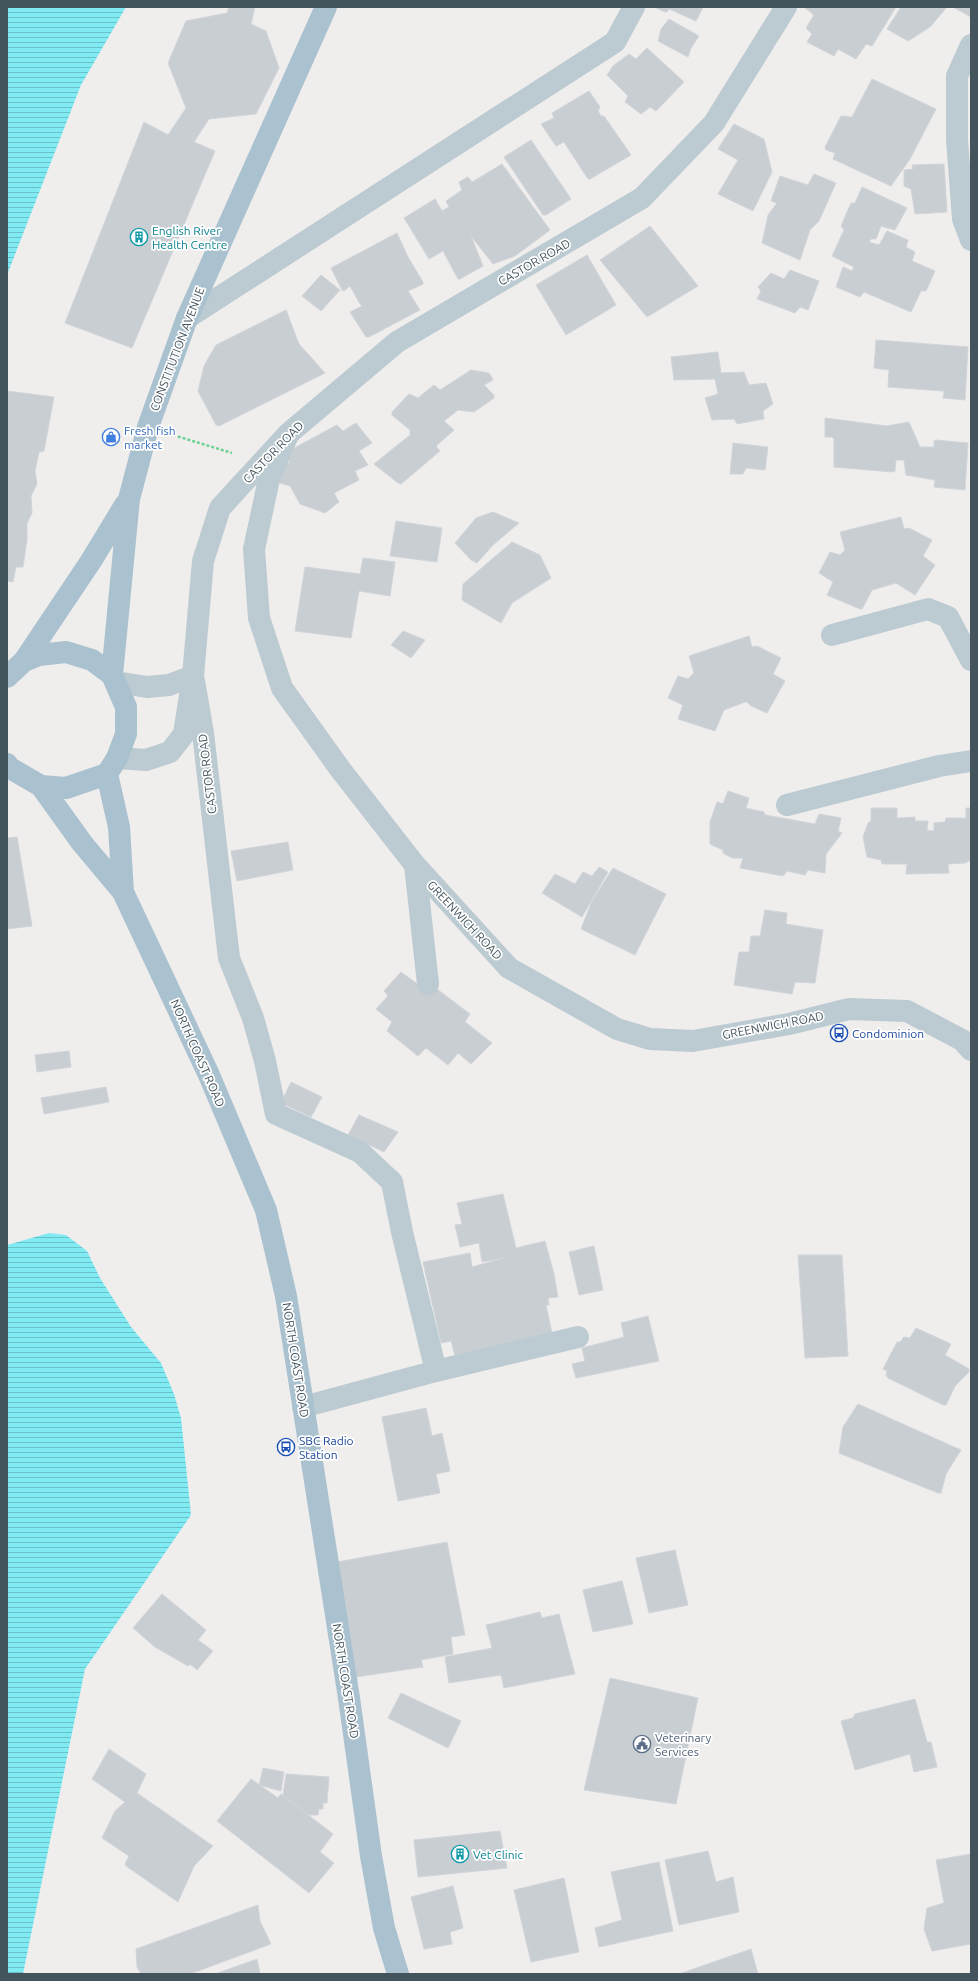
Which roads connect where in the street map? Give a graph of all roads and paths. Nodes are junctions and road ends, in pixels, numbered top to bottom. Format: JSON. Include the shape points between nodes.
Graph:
{"nodes":[{"id":1,"x":326,"y":7,"type":"edge"},
{"id":2,"x":634,"y":7,"type":"edge"},
{"id":3,"x":786,"y":7,"type":"edge"},
{"id":4,"x":971,"y":45,"type":"edge"},
{"id":5,"x":971,"y":240,"type":"edge"},
{"id":6,"x":187,"y":318,"type":"junction"},
{"id":7,"x":148,"y":427,"type":"junction"},
{"id":8,"x":288,"y":434,"type":"junction"},
{"id":9,"x":262,"y":463,"type":"junction"},
{"id":10,"x":129,"y":499,"type":"junction"},
{"id":11,"x":832,"y":635,"type":"dead end"},
{"id":12,"x":971,"y":660,"type":"edge"},
{"id":13,"x":12,"y":671,"type":"edge"},
{"id":14,"x":193,"y":676,"type":"junction"},
{"id":15,"x":114,"y":678,"type":"junction"},
{"id":16,"x":971,"y":761,"type":"edge"},
{"id":17,"x":112,"y":766,"type":"junction"},
{"id":18,"x":8,"y":767,"type":"edge"},
{"id":19,"x":41,"y":786,"type":"junction"},
{"id":20,"x":787,"y":805,"type":"dead end"},
{"id":21,"x":415,"y":865,"type":"junction"},
{"id":22,"x":124,"y":892,"type":"junction"},
{"id":23,"x":428,"y":984,"type":"dead end"},
{"id":24,"x":971,"y":1050,"type":"edge"},
{"id":25,"x":578,"y":1337,"type":"dead end"},
{"id":26,"x":436,"y":1371,"type":"junction"},
{"id":27,"x":303,"y":1407,"type":"junction"},
{"id":28,"x":398,"y":1974,"type":"edge"}],
"edges":[{"from":1,"to":6,"type":"main road","name":"CONSTITUTION AVENUE"},
{"from":2,"to":6,"type":"street","via":[[615,42]]},
{"from":3,"to":8,"type":"street","name":"CASTOR ROAD","via":[[714,123],[642,198],[397,342]]},
{"from":4,"to":5,"type":"street","via":[[957,76],[963,219]]},
{"from":6,"to":7,"type":"main road","name":"CONSTITUTION AVENUE"},
{"from":7,"to":9,"type":"path"},
{"from":7,"to":10,"type":"main road","name":"CONSTITUTION AVENUE"},
{"from":8,"to":9,"type":"street","name":"CASTOR ROAD"},
{"from":8,"to":21,"type":"street","name":"GREENWICH ROAD","via":[[269,479],[254,549],[259,618],[282,688],[340,769]]},
{"from":9,"to":14,"type":"street","name":"CASTOR ROAD","via":[[220,508],[203,560]]},
{"from":10,"to":13,"type":"main road","name":"CONSTITUTION AVENUE","via":[[91,562]]},
{"from":10,"to":15,"type":"main road","name":"CONSTITUTION AVENUE"},
{"from":11,"to":12,"type":"street","via":[[928,609],[948,617]]},
{"from":13,"to":15,"type":"main road","via":[[39,655],[66,652],[92,660]]},
{"from":14,"to":15,"type":"street","via":[[169,685],[147,687]]},
{"from":14,"to":17,"type":"street","via":[[184,734],[170,752],[146,760]]},
{"from":14,"to":26,"type":"street","name":"CASTOR ROAD","via":[[204,741],[229,958],[253,1018],[276,1114],[360,1152],[392,1182]]},
{"from":15,"to":17,"type":"main road","via":[[126,707],[126,734]]},
{"from":16,"to":20,"type":"street","via":[[939,766]]},
{"from":17,"to":19,"type":"main road","via":[[66,788]]},
{"from":17,"to":22,"type":"main road"},
{"from":18,"to":19,"type":"main road"},
{"from":19,"to":22,"type":"main road","via":[[82,842]]},
{"from":21,"to":23,"type":"street"},
{"from":21,"to":24,"type":"street","name":"GREENWICH ROAD","via":[[509,968],[624,1031],[650,1039],[693,1041],[789,1024],[849,1009],[907,1011],[962,1040]]},
{"from":22,"to":27,"type":"main road","name":"NORTH COAST ROAD","via":[[209,1075],[266,1210],[286,1296]]},
{"from":25,"to":26,"type":"street"},
{"from":26,"to":27,"type":"street"},
{"from":27,"to":28,"type":"main road","name":"NORTH COAST ROAD","via":[[371,1856],[384,1928]]}]}
